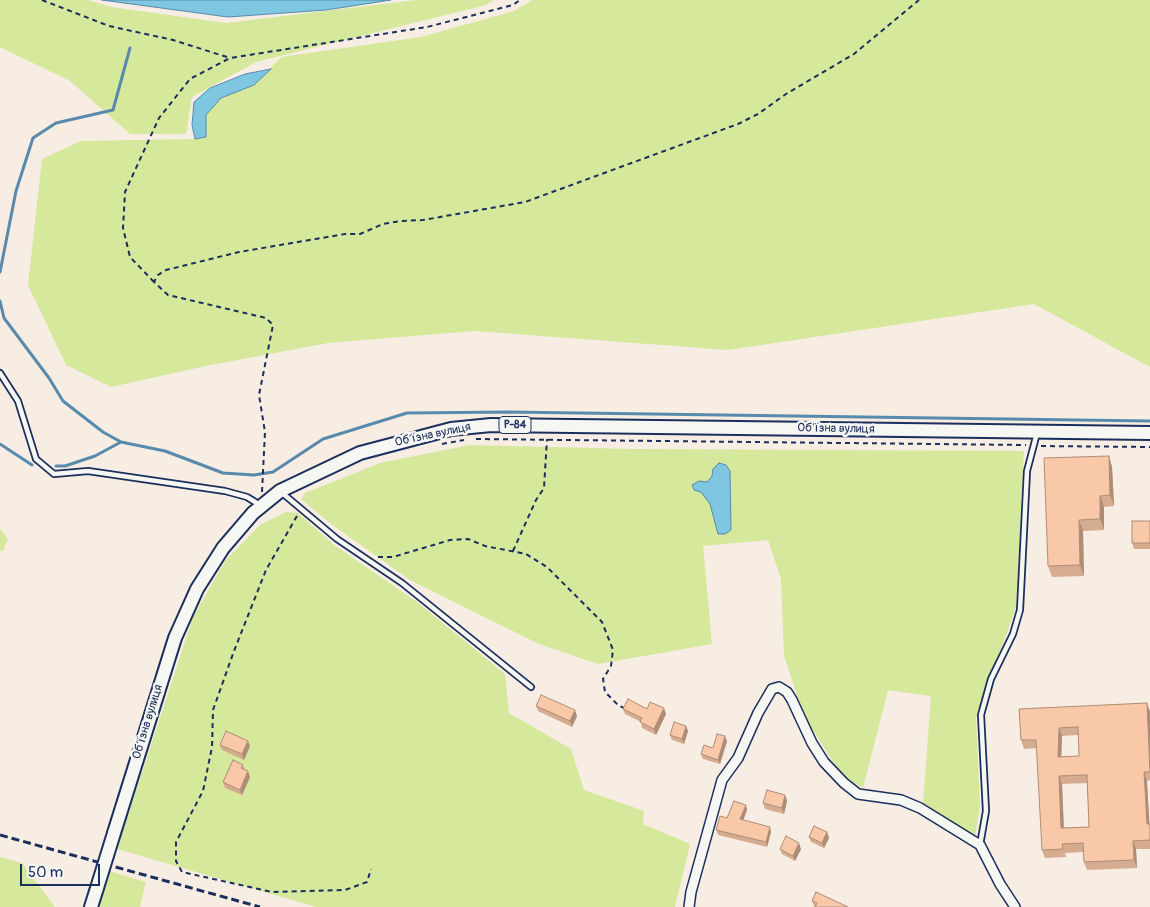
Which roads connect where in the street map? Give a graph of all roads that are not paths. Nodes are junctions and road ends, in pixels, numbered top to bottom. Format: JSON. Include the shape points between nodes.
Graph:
{"nodes":[{"id":1,"x":0,"y":373,"type":"edge"},
{"id":2,"x":1037,"y":432,"type":"junction"},
{"id":3,"x":1150,"y":433,"type":"edge"},
{"id":4,"x":280,"y":491,"type":"junction"},
{"id":5,"x":261,"y":506,"type":"junction"},
{"id":6,"x":531,"y":687,"type":"dead end"},
{"id":7,"x":980,"y":845,"type":"junction"},
{"id":8,"x":91,"y":907,"type":"edge"},
{"id":9,"x":689,"y":907,"type":"edge"},
{"id":10,"x":1015,"y":907,"type":"edge"}],
"edges":[{"from":1,"to":5,"type":"lane","via":[[18,401],[36,459],[54,474],[88,471],[225,491],[247,497]]},
{"from":2,"to":3,"type":"main road","name":"Обʼїзна вулиця","number":"Р-84"},
{"from":2,"to":4,"type":"main road","name":"Обʼїзна вулиця","number":"Р-84","via":[[490,425],[451,429],[360,453]]},
{"from":2,"to":7,"type":"lane","via":[[1027,471],[1020,610],[1013,634],[991,679],[982,715],[986,812]]},
{"from":4,"to":5,"type":"main road","name":"Обʼїзна вулиця","number":"Р-84"},
{"from":4,"to":6,"type":"lane","via":[[337,539],[402,583]]},
{"from":5,"to":8,"type":"main road","name":"Обʼїзна вулиця","number":"Р-84","bridge":true,"via":[[222,548],[197,589],[175,638]]},
{"from":7,"to":9,"type":"street","via":[[920,808],[901,800],[858,794],[844,783],[824,762],[792,700],[779,687],[772,690],[738,758],[722,780]]},
{"from":7,"to":10,"type":"street"}]}
